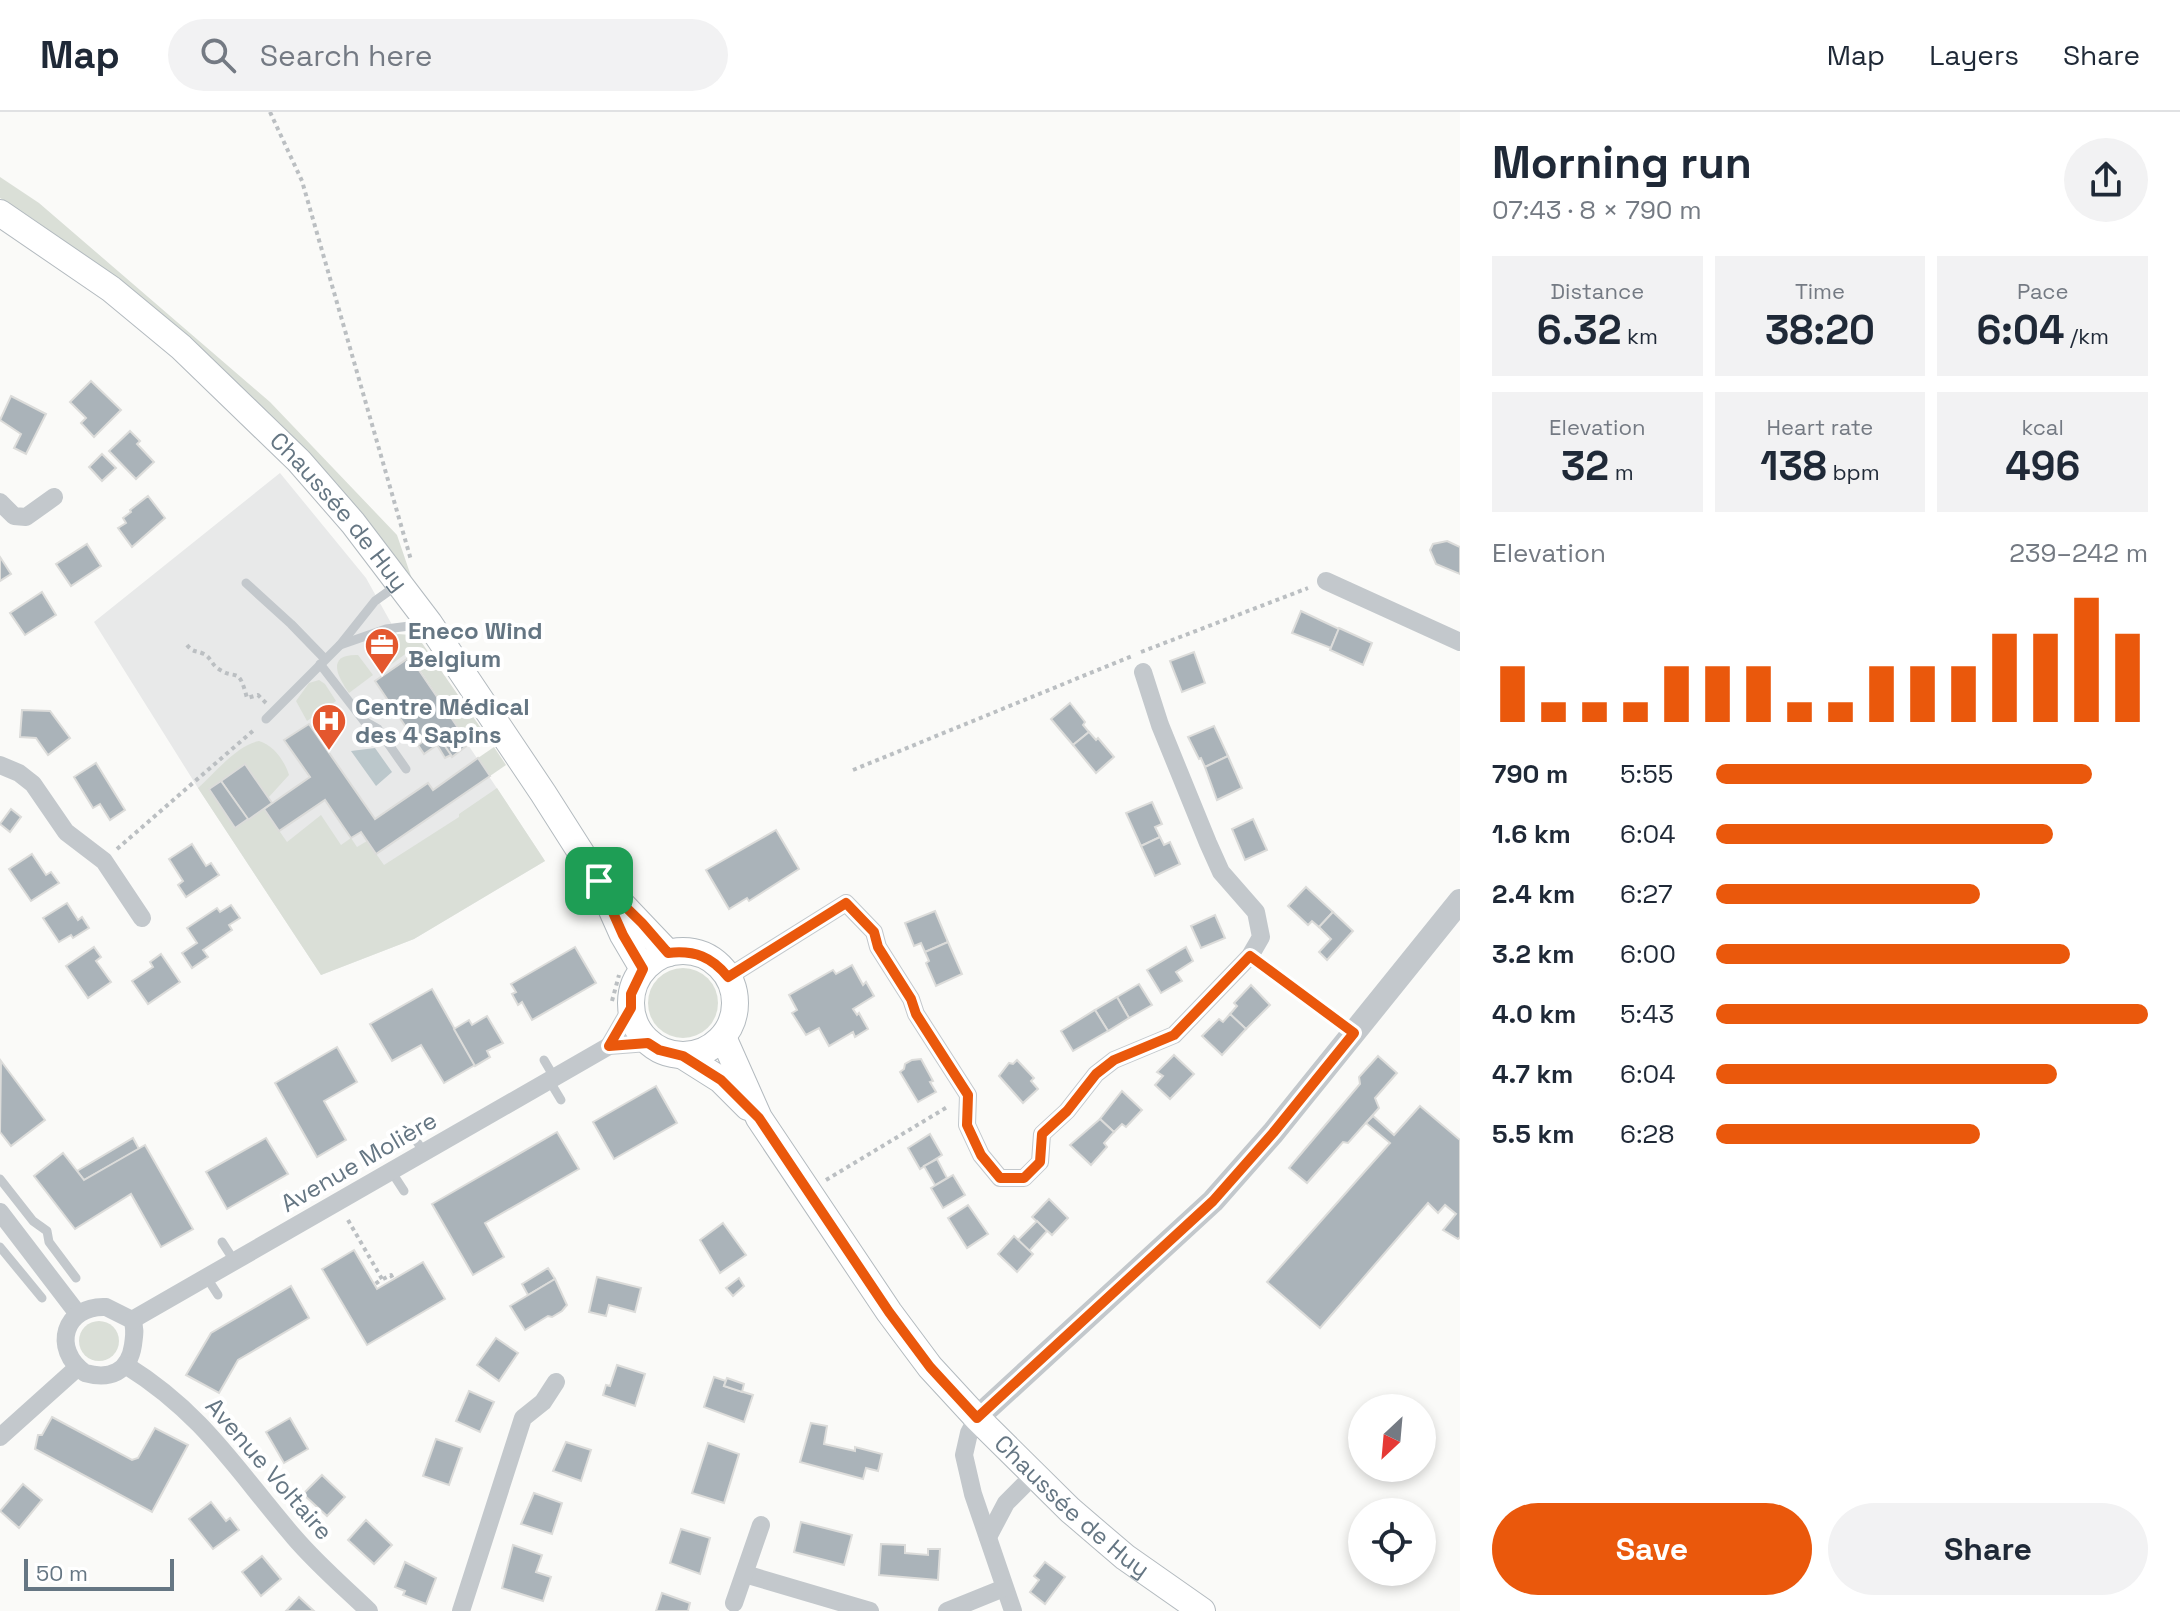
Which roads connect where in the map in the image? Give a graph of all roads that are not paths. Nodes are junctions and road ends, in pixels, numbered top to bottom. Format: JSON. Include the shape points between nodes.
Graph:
{"nodes":[{"id":1,"x":0,"y":213,"type":"edge"},
{"id":2,"x":54,"y":497,"type":"dead end"},
{"id":3,"x":0,"y":502,"type":"edge"},
{"id":4,"x":405,"y":573,"type":"junction"},
{"id":5,"x":1326,"y":581,"type":"road end"},
{"id":6,"x":246,"y":583,"type":"dead end"},
{"id":7,"x":429,"y":623,"type":"junction"},
{"id":8,"x":1460,"y":642,"type":"edge"},
{"id":9,"x":340,"y":645,"type":"junction"},
{"id":10,"x":323,"y":662,"type":"junction"},
{"id":11,"x":1138,"y":663,"type":"road end"},
{"id":12,"x":266,"y":719,"type":"road end"},
{"id":13,"x":0,"y":765,"type":"edge"},
{"id":14,"x":406,"y":769,"type":"dead end"},
{"id":15,"x":599,"y":881,"type":"junction"},
{"id":16,"x":1460,"y":901,"type":"edge"},
{"id":17,"x":142,"y":918,"type":"dead end"},
{"id":18,"x":668,"y":953,"type":"junction"},
{"id":19,"x":643,"y":969,"type":"junction"},
{"id":20,"x":728,"y":977,"type":"junction"},
{"id":21,"x":631,"y":1008,"type":"junction"},
{"id":22,"x":723,"y":1037,"type":"junction"},
{"id":23,"x":648,"y":1043,"type":"junction"},
{"id":24,"x":609,"y":1046,"type":"junction"},
{"id":25,"x":683,"y":1056,"type":"junction"},
{"id":26,"x":544,"y":1060,"type":"dead end"},
{"id":27,"x":552,"y":1079,"type":"junction"},
{"id":28,"x":561,"y":1100,"type":"dead end"},
{"id":29,"x":759,"y":1118,"type":"junction"},
{"id":30,"x":410,"y":1132,"type":"dead end"},
{"id":31,"x":424,"y":1152,"type":"junction"},
{"id":32,"x":391,"y":1171,"type":"junction"},
{"id":33,"x":0,"y":1179,"type":"edge"},
{"id":34,"x":404,"y":1191,"type":"dead end"},
{"id":35,"x":0,"y":1212,"type":"edge"},
{"id":36,"x":33,"y":1221,"type":"junction"},
{"id":37,"x":17,"y":1234,"type":"junction"},
{"id":38,"x":222,"y":1242,"type":"dead end"},
{"id":39,"x":0,"y":1247,"type":"edge"},
{"id":40,"x":235,"y":1262,"type":"junction"},
{"id":41,"x":76,"y":1278,"type":"dead end"},
{"id":42,"x":207,"y":1278,"type":"junction"},
{"id":43,"x":218,"y":1295,"type":"dead end"},
{"id":44,"x":42,"y":1298,"type":"dead end"},
{"id":45,"x":78,"y":1314,"type":"junction"},
{"id":46,"x":132,"y":1320,"type":"junction"},
{"id":47,"x":127,"y":1366,"type":"junction"},
{"id":48,"x":77,"y":1368,"type":"junction"},
{"id":49,"x":556,"y":1382,"type":"dead end"},
{"id":50,"x":977,"y":1418,"type":"junction"},
{"id":51,"x":0,"y":1437,"type":"edge"},
{"id":52,"x":1034,"y":1475,"type":"junction"},
{"id":53,"x":761,"y":1525,"type":"dead end"},
{"id":54,"x":988,"y":1537,"type":"junction"},
{"id":55,"x":745,"y":1574,"type":"junction"},
{"id":56,"x":1004,"y":1588,"type":"junction"},
{"id":57,"x":734,"y":1603,"type":"dead end"},
{"id":58,"x":369,"y":1611,"type":"edge"},
{"id":59,"x":461,"y":1611,"type":"edge"},
{"id":60,"x":870,"y":1611,"type":"edge"},
{"id":61,"x":947,"y":1611,"type":"edge"},
{"id":62,"x":1013,"y":1611,"type":"edge"},
{"id":63,"x":1202,"y":1611,"type":"edge"}],
"edges":[{"from":1,"to":4,"type":"main road","name":"Chaussée de Huy","via":[[111,289],[191,357]]},
{"from":2,"to":3,"type":"street","via":[[26,517],[14,516]]},
{"from":4,"to":7,"type":"main road","name":"Chaussée de Huy"},
{"from":4,"to":9,"type":"lane"},
{"from":5,"to":8,"type":"street"},
{"from":6,"to":10,"type":"lane"},
{"from":7,"to":9,"type":"lane","via":[[386,629]]},
{"from":7,"to":15,"type":"main road","name":"Chaussée de Huy"},
{"from":9,"to":10,"type":"lane"},
{"from":10,"to":12,"type":"lane"},
{"from":10,"to":14,"type":"lane"},
{"from":11,"to":20,"type":"street","via":[[1221,872],[1256,912],[1261,937],[1250,956],[1174,1035],[1114,1060],[1096,1074],[1042,1134],[1040,1162],[1024,1178],[1000,1178],[981,1155],[967,1125],[968,1095],[916,1014],[874,932],[846,903]]},
{"from":13,"to":17,"type":"street","via":[[33,784],[70,836],[104,861]]},
{"from":15,"to":18,"type":"main road","name":"Chaussée de Huy"},
{"from":15,"to":19,"type":"main road","name":"Chaussée de Huy"},
{"from":16,"to":50,"type":"street","via":[[1213,1201]]},
{"from":18,"to":19,"type":"main road"},
{"from":18,"to":20,"type":"main road","via":[[707,957]]},
{"from":19,"to":21,"type":"main road","via":[[631,994]]},
{"from":20,"to":22,"type":"main road","via":[[734,1014]]},
{"from":21,"to":23,"type":"main road"},
{"from":21,"to":24,"type":"street"},
{"from":22,"to":25,"type":"main road"},
{"from":22,"to":29,"type":"main road","name":"Chaussée de Huy"},
{"from":23,"to":24,"type":"street","name":"Avenue Molière"},
{"from":23,"to":25,"type":"main road"},
{"from":24,"to":27,"type":"street","name":"Avenue Molière"},
{"from":25,"to":29,"type":"main road","name":"Chaussée de Huy","via":[[721,1080]]},
{"from":26,"to":27,"type":"lane"},
{"from":27,"to":28,"type":"lane"},
{"from":27,"to":31,"type":"street","name":"Avenue Molière"},
{"from":29,"to":50,"type":"main road","name":"Chaussée de Huy","via":[[889,1312]]},
{"from":30,"to":31,"type":"lane"},
{"from":31,"to":32,"type":"street","name":"Avenue Molière"},
{"from":32,"to":34,"type":"lane"},
{"from":32,"to":40,"type":"street","name":"Avenue Molière"},
{"from":33,"to":36,"type":"lane"},
{"from":35,"to":37,"type":"street"},
{"from":36,"to":37,"type":"lane"},
{"from":36,"to":41,"type":"lane","via":[[47,1231],[49,1242]]},
{"from":37,"to":39,"type":"lane"},
{"from":37,"to":45,"type":"street"},
{"from":38,"to":40,"type":"lane"},
{"from":39,"to":44,"type":"lane"},
{"from":40,"to":42,"type":"street","name":"Avenue Molière"},
{"from":42,"to":43,"type":"lane"},
{"from":42,"to":46,"type":"street","name":"Avenue Molière"},
{"from":45,"to":46,"type":"street","via":[[106,1307]]},
{"from":45,"to":48,"type":"street","via":[[65,1342]]},
{"from":46,"to":47,"type":"street","via":[[135,1332]]},
{"from":47,"to":48,"type":"street","via":[[91,1375]]},
{"from":47,"to":58,"type":"street","name":"Avenue Voltaire","via":[[208,1430],[295,1538]]},
{"from":48,"to":51,"type":"street"},
{"from":49,"to":59,"type":"street","via":[[523,1418]]},
{"from":50,"to":52,"type":"main road","name":"Chaussée de Huy"},
{"from":50,"to":54,"type":"street","via":[[964,1455]]},
{"from":52,"to":54,"type":"street","via":[[1006,1503]]},
{"from":52,"to":63,"type":"main road","name":"Chaussée de Huy","via":[[1125,1557]]},
{"from":53,"to":55,"type":"street"},
{"from":54,"to":56,"type":"street"},
{"from":55,"to":57,"type":"street"},
{"from":55,"to":60,"type":"street"},
{"from":56,"to":61,"type":"street"},
{"from":56,"to":62,"type":"street"}]}
